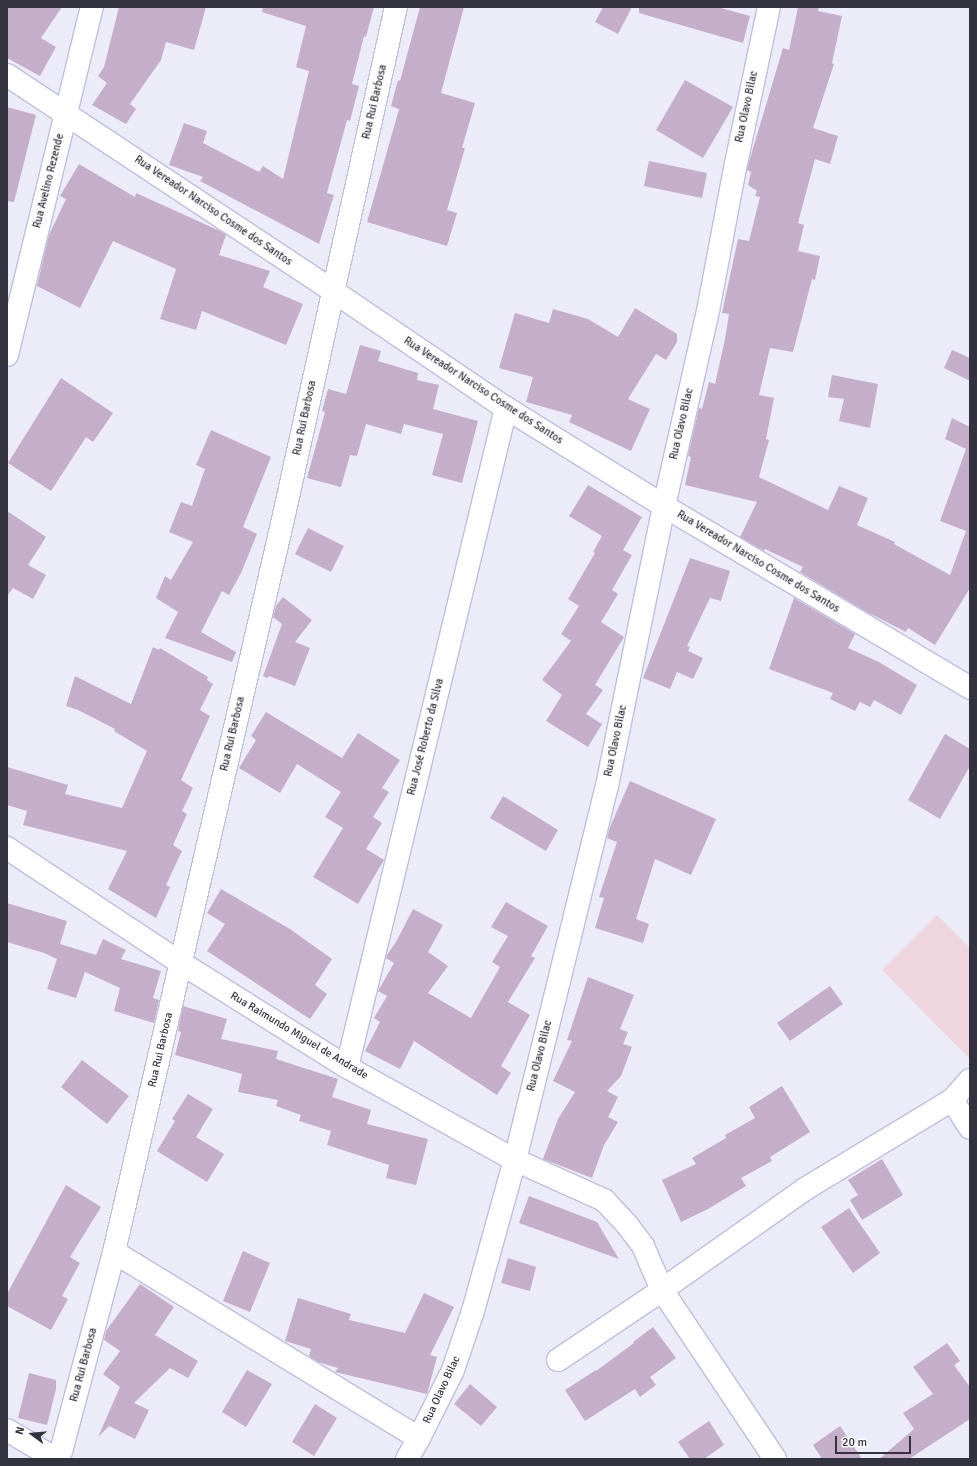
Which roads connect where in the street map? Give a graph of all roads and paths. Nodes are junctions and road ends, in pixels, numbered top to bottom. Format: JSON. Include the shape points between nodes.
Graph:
{"nodes":[{"id":1,"x":92,"y":7,"type":"edge"},
{"id":2,"x":396,"y":7,"type":"edge"},
{"id":3,"x":769,"y":7,"type":"edge"},
{"id":4,"x":7,"y":75,"type":"edge"},
{"id":5,"x":66,"y":112,"type":"junction"},
{"id":6,"x":333,"y":291,"type":"junction"},
{"id":7,"x":7,"y":355,"type":"edge"},
{"id":8,"x":506,"y":408,"type":"junction"},
{"id":9,"x":664,"y":506,"type":"junction"},
{"id":10,"x":970,"y":688,"type":"edge"},
{"id":11,"x":7,"y":848,"type":"edge"},
{"id":12,"x":181,"y":963,"type":"junction"},
{"id":13,"x":347,"y":1066,"type":"junction"},
{"id":14,"x":970,"y":1080,"type":"edge"},
{"id":15,"x":952,"y":1100,"type":"junction"},
{"id":16,"x":970,"y":1128,"type":"edge"},
{"id":17,"x":515,"y":1160,"type":"junction"},
{"id":18,"x":114,"y":1252,"type":"junction"},
{"id":19,"x":662,"y":1290,"type":"junction"},
{"id":20,"x":558,"y":1360,"type":"dead end"},
{"id":21,"x":7,"y":1430,"type":"edge"},
{"id":22,"x":420,"y":1438,"type":"junction"},
{"id":23,"x":56,"y":1459,"type":"edge"},
{"id":24,"x":59,"y":1459,"type":"edge"},
{"id":25,"x":407,"y":1459,"type":"edge"},
{"id":26,"x":775,"y":1459,"type":"edge"}],
"edges":[{"from":1,"to":5,"type":"street","name":"Rua Avelino Rezende"},
{"from":2,"to":6,"type":"street","name":"Rua Rui Barbosa"},
{"from":3,"to":9,"type":"street","name":"Rua Olavo Bilac","via":[[708,311]]},
{"from":4,"to":5,"type":"street","name":"Rua Vereador Narciso Cosme dos Santos"},
{"from":5,"to":6,"type":"street","name":"Rua Vereador Narciso Cosme dos Santos"},
{"from":5,"to":7,"type":"street","name":"Rua Avelino Rezende"},
{"from":6,"to":8,"type":"street","name":"Rua Vereador Narciso Cosme dos Santos"},
{"from":6,"to":12,"type":"street","name":"Rua Rui Barbosa"},
{"from":8,"to":9,"type":"street","name":"Rua Vereador Narciso Cosme dos Santos"},
{"from":8,"to":13,"type":"street","name":"Rua José Roberto da Silva"},
{"from":9,"to":10,"type":"street","name":"Rua Vereador Narciso Cosme dos Santos"},
{"from":9,"to":17,"type":"street","name":"Rua Olavo Bilac","via":[[607,786]]},
{"from":11,"to":12,"type":"street","name":"Rua Raimundo Miguel de Andrade"},
{"from":12,"to":13,"type":"street","name":"Rua Raimundo Miguel de Andrade"},
{"from":12,"to":18,"type":"street","name":"Rua Rui Barbosa"},
{"from":13,"to":17,"type":"street","name":"Rua Raimundo Miguel de Andrade"},
{"from":14,"to":15,"type":"street"},
{"from":15,"to":16,"type":"street"},
{"from":15,"to":19,"type":"street","via":[[805,1189]]},
{"from":17,"to":19,"type":"street","name":"Rua Raimundo Miguel de Andrade","via":[[604,1200],[643,1246]]},
{"from":17,"to":22,"type":"street","name":"Rua Olavo Bilac","via":[[473,1311],[453,1370]]},
{"from":18,"to":22,"type":"street"},
{"from":18,"to":24,"type":"street","name":"Rua Rui Barbosa"},
{"from":19,"to":20,"type":"street"},
{"from":19,"to":26,"type":"street"},
{"from":21,"to":23,"type":"street"},
{"from":22,"to":25,"type":"street","name":"Rua Olavo Bilac"}]}
